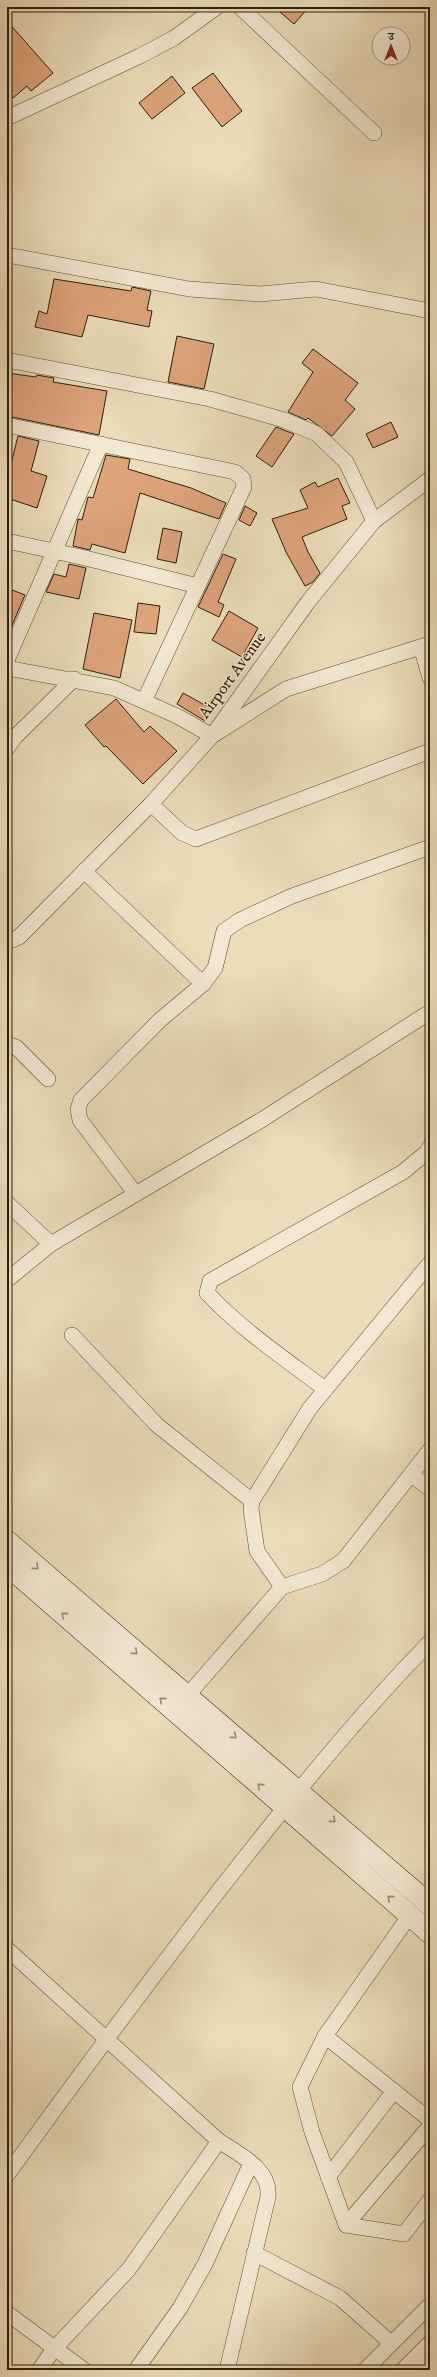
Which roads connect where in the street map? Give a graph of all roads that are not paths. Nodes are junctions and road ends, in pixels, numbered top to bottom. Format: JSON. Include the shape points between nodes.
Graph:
{"nodes":[{"id":1,"x":217,"y":7,"type":"edge"},
{"id":2,"x":240,"y":7,"type":"edge"},
{"id":3,"x":7,"y":118,"type":"edge"},
{"id":4,"x":374,"y":134,"type":"dead end"},
{"id":5,"x":7,"y":256,"type":"edge"},
{"id":6,"x":430,"y":311,"type":"edge"},
{"id":7,"x":7,"y":360,"type":"edge"},
{"id":8,"x":7,"y":424,"type":"edge"},
{"id":9,"x":100,"y":444,"type":"junction"},
{"id":10,"x":430,"y":479,"type":"edge"},
{"id":11,"x":374,"y":521,"type":"junction"},
{"id":12,"x":7,"y":541,"type":"edge"},
{"id":13,"x":54,"y":551,"type":"junction"},
{"id":14,"x":198,"y":586,"type":"junction"},
{"id":15,"x":425,"y":646,"type":"edge"},
{"id":16,"x":7,"y":660,"type":"edge"},
{"id":17,"x":7,"y":668,"type":"edge"},
{"id":18,"x":430,"y":678,"type":"edge"},
{"id":19,"x":74,"y":679,"type":"junction"},
{"id":20,"x":144,"y":702,"type":"junction"},
{"id":21,"x":212,"y":736,"type":"junction"},
{"id":22,"x":7,"y":748,"type":"edge"},
{"id":23,"x":430,"y":751,"type":"edge"},
{"id":24,"x":151,"y":804,"type":"junction"},
{"id":25,"x":430,"y":847,"type":"edge"},
{"id":26,"x":84,"y":871,"type":"junction"},
{"id":27,"x":7,"y":940,"type":"edge"},
{"id":28,"x":203,"y":984,"type":"junction"},
{"id":29,"x":430,"y":1012,"type":"edge"},
{"id":30,"x":7,"y":1044,"type":"edge"},
{"id":31,"x":48,"y":1079,"type":"dead end"},
{"id":32,"x":430,"y":1146,"type":"edge"},
{"id":33,"x":135,"y":1193,"type":"junction"},
{"id":34,"x":7,"y":1203,"type":"edge"},
{"id":35,"x":51,"y":1244,"type":"junction"},
{"id":36,"x":430,"y":1263,"type":"edge"},
{"id":37,"x":7,"y":1280,"type":"edge"},
{"id":38,"x":72,"y":1335,"type":"dead end"},
{"id":39,"x":325,"y":1389,"type":"junction"},
{"id":40,"x":430,"y":1450,"type":"edge"},
{"id":41,"x":412,"y":1475,"type":"junction"},
{"id":42,"x":430,"y":1489,"type":"edge"},
{"id":43,"x":252,"y":1501,"type":"junction"},
{"id":44,"x":7,"y":1541,"type":"edge"},
{"id":45,"x":7,"y":1565,"type":"edge"},
{"id":46,"x":282,"y":1587,"type":"junction"},
{"id":47,"x":430,"y":1642,"type":"edge"},
{"id":48,"x":187,"y":1696,"type":"junction"},
{"id":49,"x":297,"y":1790,"type":"junction"},
{"id":50,"x":283,"y":1807,"type":"junction"},
{"id":51,"x":430,"y":1905,"type":"edge"},
{"id":52,"x":410,"y":1915,"type":"junction"},
{"id":53,"x":430,"y":1933,"type":"edge"},
{"id":54,"x":7,"y":1949,"type":"edge"},
{"id":55,"x":325,"y":2036,"type":"junction"},
{"id":56,"x":105,"y":2039,"type":"junction"},
{"id":57,"x":394,"y":2091,"type":"junction"},
{"id":58,"x":430,"y":2120,"type":"edge"},
{"id":59,"x":430,"y":2126,"type":"edge"},
{"id":60,"x":220,"y":2141,"type":"junction"},
{"id":61,"x":251,"y":2163,"type":"junction"},
{"id":62,"x":7,"y":2175,"type":"edge"},
{"id":63,"x":328,"y":2177,"type":"junction"},
{"id":64,"x":430,"y":2200,"type":"edge"},
{"id":65,"x":346,"y":2225,"type":"junction"},
{"id":66,"x":254,"y":2253,"type":"junction"},
{"id":67,"x":430,"y":2305,"type":"edge"},
{"id":68,"x":7,"y":2313,"type":"edge"},
{"id":69,"x":391,"y":2344,"type":"junction"},
{"id":70,"x":430,"y":2347,"type":"edge"},
{"id":71,"x":54,"y":2349,"type":"junction"},
{"id":72,"x":410,"y":2366,"type":"edge"},
{"id":73,"x":39,"y":2370,"type":"edge"},
{"id":74,"x":84,"y":2370,"type":"edge"},
{"id":75,"x":136,"y":2370,"type":"edge"},
{"id":76,"x":227,"y":2370,"type":"edge"},
{"id":77,"x":364,"y":2370,"type":"edge"}],
"edges":[{"from":1,"to":3,"type":"street","via":[[174,38],[140,56]]},
{"from":2,"to":4,"type":"street"},
{"from":5,"to":6,"type":"street","via":[[189,289],[260,294],[316,289]]},
{"from":7,"to":11,"type":"street","via":[[210,399],[284,420],[317,434],[346,462]]},
{"from":8,"to":9,"type":"street"},
{"from":9,"to":13,"type":"street"},
{"from":9,"to":14,"type":"street","via":[[235,472],[243,479],[244,487]]},
{"from":10,"to":11,"type":"street","name":"Airport Avenue"},
{"from":11,"to":21,"type":"street","name":"Airport Avenue","via":[[308,602]]},
{"from":12,"to":13,"type":"street"},
{"from":13,"to":14,"type":"street"},
{"from":13,"to":16,"type":"street"},
{"from":14,"to":20,"type":"street"},
{"from":15,"to":18,"type":"street"},
{"from":15,"to":21,"type":"street","via":[[286,689]]},
{"from":17,"to":19,"type":"street","name":"Airport Avenue"},
{"from":19,"to":20,"type":"street","name":"Airport Avenue","via":[[114,688]]},
{"from":19,"to":22,"type":"street"},
{"from":20,"to":21,"type":"street","name":"Airport Avenue","via":[[179,717]]},
{"from":21,"to":24,"type":"street"},
{"from":23,"to":24,"type":"street","via":[[196,839],[182,833]]},
{"from":24,"to":26,"type":"street"},
{"from":25,"to":28,"type":"street","via":[[292,896],[240,920],[224,931],[215,968]]},
{"from":26,"to":27,"type":"street","via":[[19,937]]},
{"from":26,"to":28,"type":"street"},
{"from":28,"to":33,"type":"street","via":[[160,1020],[81,1100],[78,1108],[80,1120]]},
{"from":29,"to":33,"type":"street","via":[[263,1119]]},
{"from":30,"to":31,"type":"street","via":[[16,1047]]},
{"from":32,"to":39,"type":"street","via":[[427,1152],[403,1172],[210,1281],[207,1287],[207,1293],[214,1301]]},
{"from":33,"to":35,"type":"street"},
{"from":34,"to":35,"type":"street"},
{"from":35,"to":37,"type":"street"},
{"from":36,"to":39,"type":"street"},
{"from":38,"to":43,"type":"street","via":[[157,1426]]},
{"from":39,"to":43,"type":"street","via":[[310,1408]]},
{"from":40,"to":41,"type":"street"},
{"from":41,"to":42,"type":"street"},
{"from":41,"to":46,"type":"street","via":[[343,1561],[322,1574]]},
{"from":43,"to":46,"type":"street","via":[[257,1551]]},
{"from":44,"to":48,"type":"main road","one_way":true},
{"from":50,"to":45,"type":"main road","one_way":true},
{"from":46,"to":48,"type":"street"},
{"from":47,"to":49,"type":"street","via":[[381,1692]]},
{"from":48,"to":49,"type":"main road","one_way":true},
{"from":49,"to":50,"type":"street"},
{"from":49,"to":51,"type":"main road","one_way":true},
{"from":52,"to":50,"type":"main road","one_way":true},
{"from":50,"to":56,"type":"street"},
{"from":52,"to":53,"type":"main road"},
{"from":52,"to":55,"type":"street"},
{"from":54,"to":56,"type":"street"},
{"from":55,"to":57,"type":"street"},
{"from":55,"to":63,"type":"street","via":[[300,2087]]},
{"from":56,"to":60,"type":"street"},
{"from":56,"to":62,"type":"street"},
{"from":57,"to":58,"type":"street"},
{"from":57,"to":63,"type":"street"},
{"from":59,"to":65,"type":"street"},
{"from":60,"to":61,"type":"street"},
{"from":60,"to":71,"type":"street","via":[[128,2269]]},
{"from":61,"to":66,"type":"street","via":[[265,2177],[269,2187]]},
{"from":61,"to":75,"type":"street","via":[[205,2264],[180,2308]]},
{"from":63,"to":65,"type":"street"},
{"from":64,"to":65,"type":"street","via":[[404,2234]]},
{"from":66,"to":69,"type":"street","via":[[340,2298]]},
{"from":66,"to":76,"type":"street"},
{"from":67,"to":69,"type":"street"},
{"from":68,"to":71,"type":"street"},
{"from":69,"to":77,"type":"street"},
{"from":70,"to":72,"type":"main road"},
{"from":71,"to":73,"type":"street"},
{"from":71,"to":74,"type":"street"}]}
